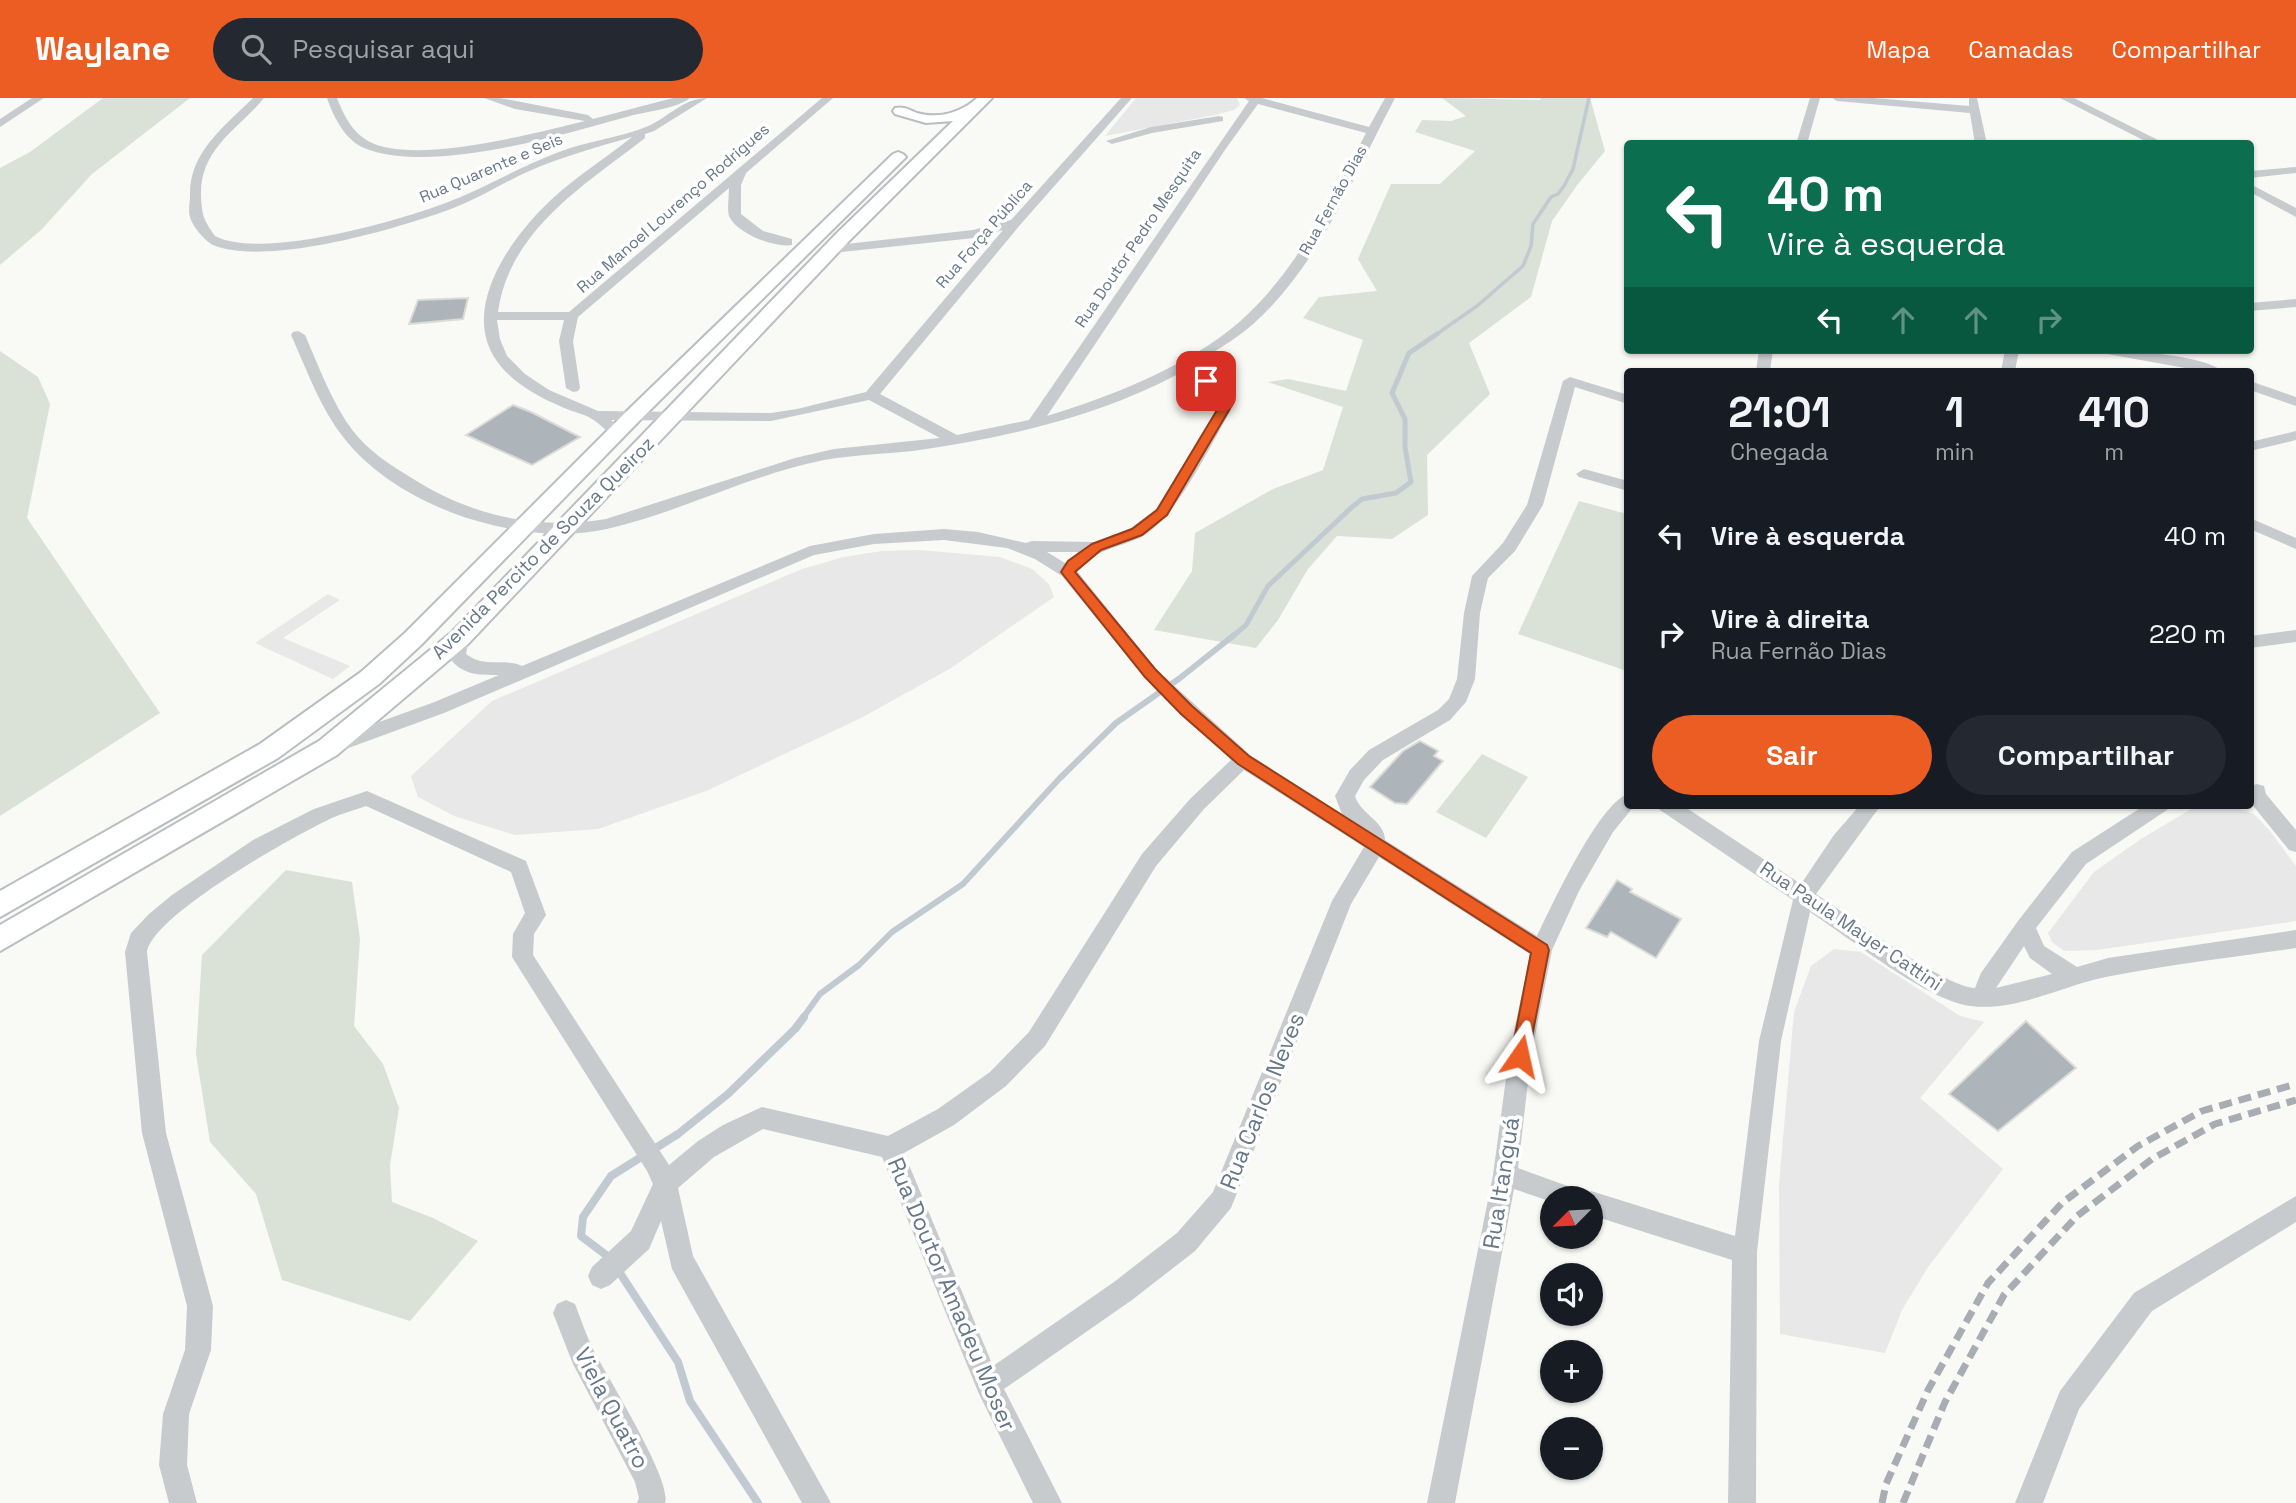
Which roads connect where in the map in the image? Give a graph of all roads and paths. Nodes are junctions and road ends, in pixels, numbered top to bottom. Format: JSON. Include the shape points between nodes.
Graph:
{"nodes":[{"id":1,"x":39,"y":98,"type":"edge"},
{"id":2,"x":259,"y":98,"type":"edge"},
{"id":3,"x":332,"y":98,"type":"edge"},
{"id":4,"x":489,"y":98,"type":"edge"},
{"id":5,"x":685,"y":98,"type":"edge"},
{"id":6,"x":702,"y":98,"type":"edge"},
{"id":7,"x":828,"y":98,"type":"edge"},
{"id":8,"x":889,"y":98,"type":"edge"},
{"id":9,"x":985,"y":98,"type":"edge"},
{"id":10,"x":1127,"y":98,"type":"edge"},
{"id":11,"x":1390,"y":98,"type":"edge"},
{"id":12,"x":1815,"y":98,"type":"edge"},
{"id":13,"x":1837,"y":98,"type":"edge"},
{"id":14,"x":1973,"y":98,"type":"edge"},
{"id":15,"x":2065,"y":98,"type":"edge"},
{"id":16,"x":1254,"y":99,"type":"edge"},
{"id":17,"x":966,"y":104,"type":"edge"},
{"id":18,"x":1975,"y":110,"type":"junction"},
{"id":19,"x":900,"y":111,"type":"junction"},
{"id":20,"x":938,"y":119,"type":"junction"},
{"id":21,"x":598,"y":120,"type":"junction"},
{"id":22,"x":1239,"y":120,"type":"junction"},
{"id":23,"x":0,"y":124,"type":"edge"},
{"id":24,"x":650,"y":129,"type":"junction"},
{"id":25,"x":1371,"y":131,"type":"junction"},
{"id":26,"x":915,"y":137,"type":"junction"},
{"id":27,"x":1091,"y":139,"type":"junction"},
{"id":28,"x":1802,"y":140,"type":"edge"},
{"id":29,"x":1981,"y":140,"type":"edge"},
{"id":30,"x":2153,"y":140,"type":"edge"},
{"id":31,"x":1112,"y":141,"type":"junction"},
{"id":32,"x":1080,"y":152,"type":"junction"},
{"id":33,"x":2296,"y":170,"type":"edge"},
{"id":34,"x":741,"y":172,"type":"junction"},
{"id":35,"x":2254,"y":175,"type":"edge"},
{"id":36,"x":874,"y":180,"type":"junction"},
{"id":37,"x":2254,"y":189,"type":"edge"},
{"id":38,"x":714,"y":195,"type":"junction"},
{"id":39,"x":734,"y":196,"type":"junction"},
{"id":40,"x":2296,"y":213,"type":"edge"},
{"id":41,"x":1016,"y":222,"type":"junction"},
{"id":42,"x":974,"y":234,"type":"junction"},
{"id":43,"x":1000,"y":242,"type":"junction"},
{"id":44,"x":837,"y":243,"type":"junction"},
{"id":45,"x":800,"y":245,"type":"junction"},
{"id":46,"x":2296,"y":303,"type":"edge"},
{"id":47,"x":2254,"y":307,"type":"edge"},
{"id":48,"x":491,"y":316,"type":"junction"},
{"id":49,"x":572,"y":316,"type":"junction"},
{"id":50,"x":298,"y":335,"type":"dead end"},
{"id":51,"x":2128,"y":354,"type":"edge"},
{"id":52,"x":1180,"y":367,"type":"junction"},
{"id":53,"x":2201,"y":368,"type":"edge"},
{"id":54,"x":1206,"y":381,"type":"junction"},
{"id":55,"x":1152,"y":384,"type":"junction"},
{"id":56,"x":2254,"y":386,"type":"edge"},
{"id":57,"x":573,"y":388,"type":"junction"},
{"id":58,"x":871,"y":395,"type":"junction"},
{"id":59,"x":557,"y":399,"type":"junction"},
{"id":60,"x":1050,"y":399,"type":"junction"},
{"id":61,"x":1624,"y":399,"type":"edge"},
{"id":62,"x":2296,"y":402,"type":"edge"},
{"id":63,"x":576,"y":408,"type":"junction"},
{"id":64,"x":1070,"y":412,"type":"junction"},
{"id":65,"x":596,"y":415,"type":"junction"},
{"id":66,"x":634,"y":415,"type":"junction"},
{"id":67,"x":673,"y":416,"type":"junction"},
{"id":68,"x":1035,"y":422,"type":"junction"},
{"id":69,"x":618,"y":432,"type":"junction"},
{"id":70,"x":2296,"y":435,"type":"edge"},
{"id":71,"x":955,"y":440,"type":"junction"},
{"id":72,"x":2254,"y":446,"type":"edge"},
{"id":73,"x":1584,"y":474,"type":"dead end"},
{"id":74,"x":1624,"y":485,"type":"edge"},
{"id":75,"x":2254,"y":525,"type":"edge"},
{"id":76,"x":563,"y":528,"type":"junction"},
{"id":77,"x":511,"y":532,"type":"junction"},
{"id":78,"x":2296,"y":544,"type":"edge"},
{"id":79,"x":1020,"y":545,"type":"junction"},
{"id":80,"x":1097,"y":547,"type":"junction"},
{"id":81,"x":1068,"y":572,"type":"junction"},
{"id":82,"x":2296,"y":636,"type":"edge"},
{"id":83,"x":460,"y":638,"type":"junction"},
{"id":84,"x":2254,"y":641,"type":"edge"},
{"id":85,"x":533,"y":667,"type":"junction"},
{"id":86,"x":328,"y":748,"type":"junction"},
{"id":87,"x":1243,"y":760,"type":"junction"},
{"id":88,"x":2257,"y":792,"type":"dead end"},
{"id":89,"x":1624,"y":806,"type":"edge"},
{"id":90,"x":1673,"y":809,"type":"edge"},
{"id":91,"x":1868,"y":809,"type":"edge"},
{"id":92,"x":2154,"y":809,"type":"edge"},
{"id":93,"x":2296,"y":844,"type":"edge"},
{"id":94,"x":1376,"y":846,"type":"junction"},
{"id":95,"x":1804,"y":895,"type":"junction"},
{"id":96,"x":0,"y":905,"type":"edge"},
{"id":97,"x":2025,"y":928,"type":"junction"},
{"id":98,"x":0,"y":939,"type":"edge"},
{"id":99,"x":2296,"y":939,"type":"edge"},
{"id":100,"x":1541,"y":950,"type":"junction"},
{"id":101,"x":2037,"y":953,"type":"junction"},
{"id":102,"x":1999,"y":965,"type":"junction"},
{"id":103,"x":2073,"y":976,"type":"junction"},
{"id":104,"x":2046,"y":983,"type":"junction"},
{"id":105,"x":2018,"y":993,"type":"junction"},
{"id":106,"x":1981,"y":998,"type":"junction"},
{"id":107,"x":890,"y":1148,"type":"junction"},
{"id":108,"x":660,"y":1173,"type":"junction"},
{"id":109,"x":1505,"y":1175,"type":"junction"},
{"id":110,"x":1540,"y":1187,"type":"edge"},
{"id":111,"x":1603,"y":1207,"type":"edge"},
{"id":112,"x":2296,"y":1208,"type":"edge"},
{"id":113,"x":1745,"y":1252,"type":"junction"},
{"id":114,"x":601,"y":1276,"type":"dead end"},
{"id":115,"x":566,"y":1313,"type":"dead end"},
{"id":116,"x":988,"y":1385,"type":"junction"},
{"id":117,"x":183,"y":1503,"type":"edge"},
{"id":118,"x":651,"y":1503,"type":"edge"},
{"id":119,"x":817,"y":1503,"type":"edge"},
{"id":120,"x":1048,"y":1503,"type":"edge"},
{"id":121,"x":1441,"y":1503,"type":"edge"},
{"id":122,"x":1742,"y":1503,"type":"edge"},
{"id":123,"x":2029,"y":1503,"type":"edge"}],
"edges":[{"from":1,"to":23,"type":"street"},
{"from":2,"to":24,"type":"street","name":"Rua Quarente e Seis","via":[[205,153],[195,178],[196,218],[219,243],[257,248],[319,241],[393,223],[446,207],[577,149]]},
{"from":3,"to":21,"type":"street","via":[[337,114],[352,132],[367,145],[391,152],[462,150]]},
{"from":4,"to":21,"type":"street"},
{"from":5,"to":21,"type":"street"},
{"from":6,"to":24,"type":"street","name":"Rua Quarente e Seis"},
{"from":7,"to":34,"type":"street","name":"Rua Manoel Lourenço Rodrigues"},
{"from":8,"to":19,"type":"main road"},
{"from":9,"to":17,"type":"main road","name":"Avenida Percito de Souza Queiroz"},
{"from":10,"to":27,"type":"street","name":"Rua Força Pública"},
{"from":11,"to":25,"type":"street","name":"Rua Fernão Dias"},
{"from":12,"to":28,"type":"street"},
{"from":13,"to":18,"type":"street"},
{"from":14,"to":18,"type":"street"},
{"from":15,"to":30,"type":"street"},
{"from":16,"to":22,"type":"street","name":"Rua Doutor Pedro Mesquita"},
{"from":16,"to":25,"type":"street"},
{"from":17,"to":20,"type":"main road"},
{"from":17,"to":44,"type":"main road","name":"Avenida Percito de Souza Queiroz"},
{"from":18,"to":29,"type":"street"},
{"from":19,"to":20,"type":"main road"},
{"from":19,"to":26,"type":"main road"},
{"from":20,"to":26,"type":"main road","name":"Avenida Percito de Souza Queiroz"},
{"from":21,"to":24,"type":"street"},
{"from":22,"to":31,"type":"street","via":[[1151,130]]},
{"from":22,"to":60,"type":"street","name":"Rua Doutor Pedro Mesquita"},
{"from":24,"to":48,"type":"street","via":[[546,211],[524,237],[497,286]]},
{"from":25,"to":52,"type":"street","name":"Rua Fernão Dias","via":[[1314,242],[1286,280],[1253,317]]},
{"from":26,"to":36,"type":"main road","name":"Avenida Percito de Souza Queiroz"},
{"from":27,"to":31,"type":"street"},
{"from":27,"to":32,"type":"street","name":"Rua Força Pública"},
{"from":31,"to":32,"type":"street"},
{"from":32,"to":41,"type":"street","name":"Rua Força Pública"},
{"from":33,"to":35,"type":"street"},
{"from":34,"to":38,"type":"street","name":"Rua Manoel Lourenço Rodrigues"},
{"from":34,"to":39,"type":"street"},
{"from":36,"to":44,"type":"main road","via":[[872,190],[839,222]]},
{"from":36,"to":45,"type":"main road","name":"Avenida Percito de Souza Queiroz"},
{"from":37,"to":40,"type":"street"},
{"from":38,"to":39,"type":"street"},
{"from":38,"to":49,"type":"street","name":"Rua Manoel Lourenço Rodrigues"},
{"from":39,"to":45,"type":"street","via":[[733,210],[739,220],[770,239]]},
{"from":41,"to":42,"type":"street"},
{"from":41,"to":43,"type":"street","name":"Rua Força Pública"},
{"from":42,"to":43,"type":"street"},
{"from":42,"to":44,"type":"street"},
{"from":43,"to":58,"type":"street","name":"Rua Força Pública"},
{"from":44,"to":67,"type":"main road","name":"Avenida Percito de Souza Queiroz"},
{"from":45,"to":66,"type":"main road","name":"Avenida Percito de Souza Queiroz"},
{"from":46,"to":47,"type":"street"},
{"from":48,"to":49,"type":"street","name":"Rua Manoel Lourenço Rodrigues"},
{"from":48,"to":59,"type":"street","via":[[500,356],[525,380]]},
{"from":49,"to":57,"type":"street","name":"Rua Manoel Lourenço Rodrigues","via":[[566,341]]},
{"from":50,"to":77,"type":"street","via":[[330,403],[357,445],[379,465],[430,496]]},
{"from":51,"to":53,"type":"street"},
{"from":52,"to":54,"type":"street"},
{"from":52,"to":55,"type":"street","name":"Rua Fernão Dias"},
{"from":54,"to":55,"type":"street"},
{"from":54,"to":80,"type":"street","via":[[1225,393],[1226,405],[1162,512],[1137,532]]},
{"from":55,"to":64,"type":"street"},
{"from":56,"to":62,"type":"street"},
{"from":57,"to":59,"type":"street"},
{"from":57,"to":63,"type":"street","name":"Rua Manoel Lourenço Rodrigues"},
{"from":58,"to":67,"type":"street","via":[[771,417]]},
{"from":58,"to":71,"type":"street"},
{"from":59,"to":63,"type":"street"},
{"from":60,"to":64,"type":"street","via":[[1056,408]]},
{"from":60,"to":68,"type":"street","name":"Rua Doutor Pedro Mesquita"},
{"from":61,"to":94,"type":"street","via":[[1570,382],[1535,505],[1509,547],[1480,576],[1465,679],[1457,702],[1444,715],[1377,755],[1345,796],[1348,807],[1375,834]]},
{"from":63,"to":65,"type":"street"},
{"from":64,"to":68,"type":"street"},
{"from":65,"to":66,"type":"street"},
{"from":65,"to":69,"type":"street"},
{"from":66,"to":67,"type":"street"},
{"from":66,"to":69,"type":"main road","name":"Avenida Percito de Souza Queiroz"},
{"from":67,"to":76,"type":"main road","name":"Avenida Percito de Souza Queiroz"},
{"from":68,"to":71,"type":"street"},
{"from":69,"to":77,"type":"main road","name":"Avenida Percito de Souza Queiroz"},
{"from":70,"to":72,"type":"street"},
{"from":71,"to":76,"type":"street","via":[[822,456],[622,520]]},
{"from":73,"to":74,"type":"street"},
{"from":75,"to":78,"type":"street"},
{"from":76,"to":77,"type":"street"},
{"from":76,"to":83,"type":"main road","name":"Avenida Percito de Souza Queiroz"},
{"from":77,"to":96,"type":"main road","name":"Avenida Percito de Souza Queiroz","via":[[413,639],[323,714],[269,751]]},
{"from":79,"to":80,"type":"street"},
{"from":79,"to":81,"type":"street"},
{"from":79,"to":85,"type":"street","via":[[928,535],[867,539],[810,551]]},
{"from":80,"to":81,"type":"street"},
{"from":81,"to":87,"type":"street","via":[[1155,678]]},
{"from":82,"to":84,"type":"street"},
{"from":83,"to":85,"type":"street","via":[[457,656],[474,669]]},
{"from":83,"to":86,"type":"main road","name":"Avenida Percito de Souza Queiroz"},
{"from":85,"to":86,"type":"street"},
{"from":86,"to":98,"type":"main road","name":"Avenida Percito de Souza Queiroz"},
{"from":87,"to":94,"type":"street"},
{"from":87,"to":107,"type":"street","name":"Rua Doutor Amadeu Moser","via":[[1149,859],[1037,1039],[998,1079],[947,1117]]},
{"from":88,"to":93,"type":"street"},
{"from":89,"to":100,"type":"street","name":"Rua Itanguá","via":[[1571,887]]},
{"from":90,"to":95,"type":"street","name":"Rua Paula Mayer Cattini"},
{"from":91,"to":95,"type":"street"},
{"from":92,"to":97,"type":"street","via":[[2079,858]]},
{"from":94,"to":100,"type":"street"},
{"from":94,"to":116,"type":"street","name":"Rua Carlos Neves","via":[[1342,901],[1222,1200],[1186,1242]]},
{"from":95,"to":106,"type":"street","name":"Rua Paula Mayer Cattini","via":[[1933,983],[1953,993]]},
{"from":95,"to":113,"type":"street","via":[[1770,1041]]},
{"from":97,"to":101,"type":"street"},
{"from":97,"to":102,"type":"street"},
{"from":99,"to":103,"type":"street","name":"Rua Paula Mayer Cattini"},
{"from":100,"to":109,"type":"street","name":"Rua Itanguá","via":[[1520,1056]]},
{"from":101,"to":103,"type":"street"},
{"from":101,"to":104,"type":"street"},
{"from":102,"to":105,"type":"street"},
{"from":102,"to":106,"type":"street"},
{"from":103,"to":104,"type":"street","name":"Rua Paula Mayer Cattini"},
{"from":104,"to":105,"type":"street","name":"Rua Paula Mayer Cattini"},
{"from":105,"to":106,"type":"street","name":"Rua Paula Mayer Cattini"},
{"from":107,"to":108,"type":"street","via":[[762,1118]]},
{"from":107,"to":116,"type":"street","name":"Rua Doutor Amadeu Moser"},
{"from":108,"to":114,"type":"street","via":[[640,1240]]},
{"from":108,"to":117,"type":"street","via":[[639,1133],[523,957],[520,944],[536,915],[519,867],[368,798],[321,814],[260,846],[179,901],[138,939],[136,951],[154,1133],[200,1306],[198,1350],[176,1414],[173,1465]]},
{"from":108,"to":119,"type":"street","via":[[681,1260]]},
{"from":109,"to":110,"type":"street"},
{"from":109,"to":121,"type":"street","name":"Rua Itanguá"},
{"from":111,"to":113,"type":"street"},
{"from":112,"to":123,"type":"street","via":[[2143,1302],[2069,1400]]},
{"from":113,"to":122,"type":"street"},
{"from":115,"to":118,"type":"street","name":"Viela Quatro","via":[[582,1355],[648,1478]]},
{"from":116,"to":120,"type":"street","name":"Rua Doutor Amadeu Moser"}]}
